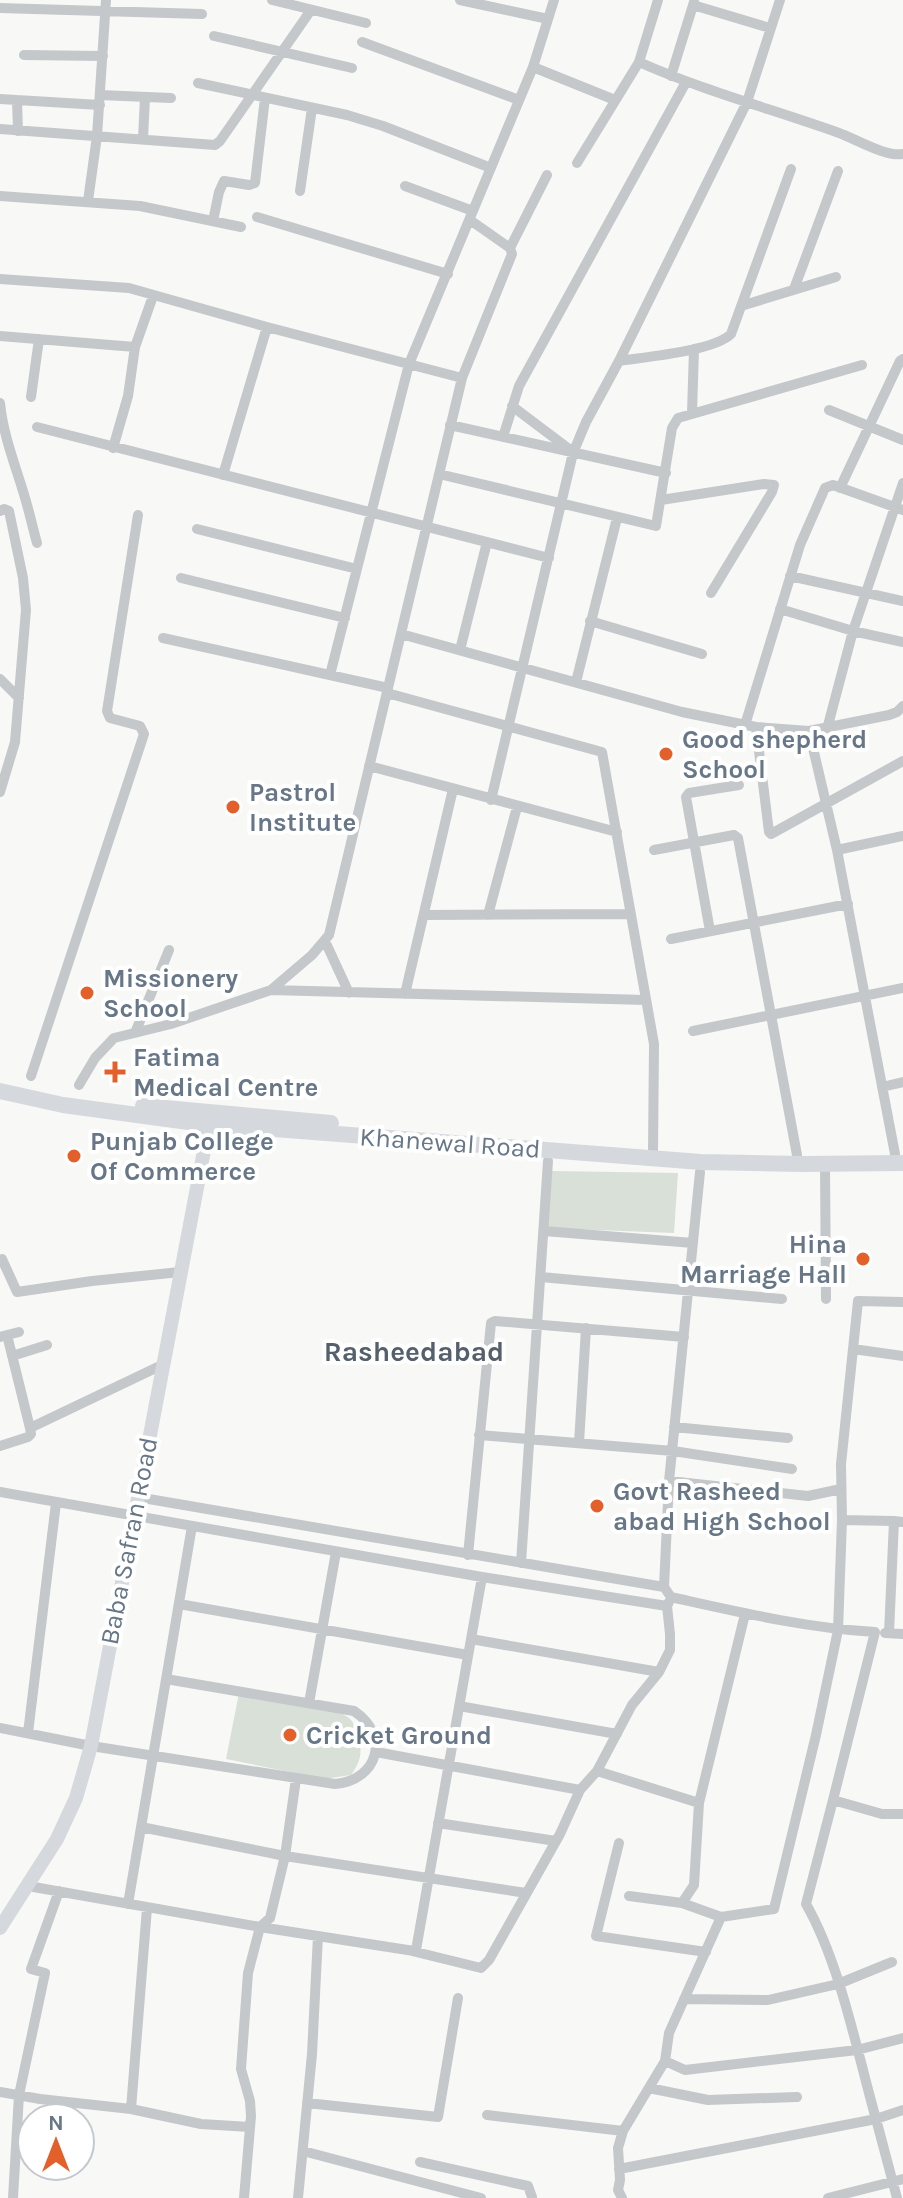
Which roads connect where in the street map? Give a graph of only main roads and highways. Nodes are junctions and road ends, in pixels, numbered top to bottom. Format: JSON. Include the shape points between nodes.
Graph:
{"nodes":[{"id":1,"x":0,"y":1082,"type":"edge"},
{"id":2,"x":0,"y":1091,"type":"edge"},
{"id":3,"x":207,"y":1135,"type":"dead end"},
{"id":4,"x":900,"y":1157,"type":"edge"},
{"id":5,"x":0,"y":1928,"type":"edge"}],
"edges":[{"from":1,"to":4,"type":"main road","name":"Khanewal Road","via":[[130,1105],[653,1151]]},
{"from":2,"to":4,"type":"main road","name":"Khanewal Road","via":[[196,1123],[674,1160],[825,1164]]},
{"from":3,"to":5,"type":"main road","name":"Baba Safran Road","via":[[91,1746],[57,1839]]}]}
